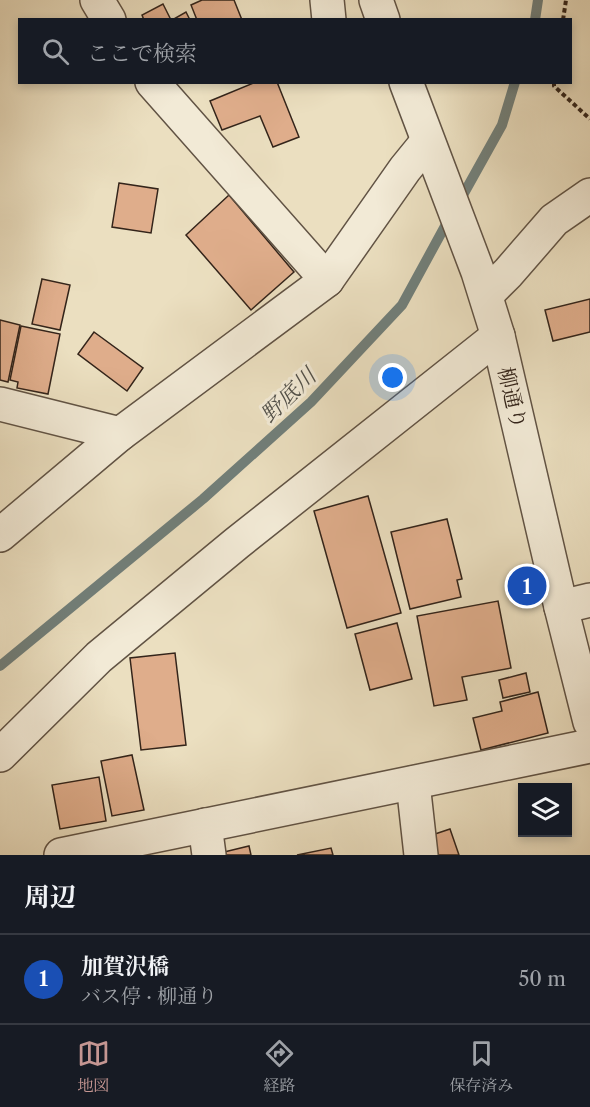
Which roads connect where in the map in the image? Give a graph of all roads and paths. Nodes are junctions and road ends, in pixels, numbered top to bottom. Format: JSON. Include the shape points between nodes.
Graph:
{"nodes":[{"id":1,"x":97,"y":0,"type":"edge"},
{"id":2,"x":327,"y":0,"type":"edge"},
{"id":3,"x":376,"y":0,"type":"edge"},
{"id":4,"x":566,"y":0,"type":"edge"},
{"id":5,"x":108,"y":18,"type":"edge"},
{"id":6,"x":329,"y":18,"type":"edge"},
{"id":7,"x":382,"y":18,"type":"edge"},
{"id":8,"x":563,"y":18,"type":"edge"},
{"id":9,"x":154,"y":84,"type":"edge"},
{"id":10,"x":407,"y":84,"type":"edge"},
{"id":11,"x":554,"y":84,"type":"edge"},
{"id":12,"x":590,"y":119,"type":"edge"},
{"id":13,"x":433,"y":156,"type":"junction"},
{"id":14,"x":590,"y":195,"type":"edge"},
{"id":15,"x":327,"y":280,"type":"junction"},
{"id":16,"x":482,"y":284,"type":"junction"},
{"id":17,"x":498,"y":336,"type":"junction"},
{"id":18,"x":0,"y":404,"type":"edge"},
{"id":19,"x":120,"y":434,"type":"junction"},
{"id":20,"x":0,"y":535,"type":"edge"},
{"id":21,"x":575,"y":604,"type":"edge"},
{"id":22,"x":590,"y":722,"type":"edge"},
{"id":23,"x":590,"y":746,"type":"edge"},
{"id":24,"x":0,"y":755,"type":"edge"},
{"id":25,"x":413,"y":783,"type":"junction"},
{"id":26,"x":207,"y":840,"type":"edge"},
{"id":27,"x":61,"y":855,"type":"edge"},
{"id":28,"x":421,"y":855,"type":"edge"}],
"edges":[{"from":1,"to":5,"type":"street"},
{"from":2,"to":6,"type":"street"},
{"from":3,"to":7,"type":"street"},
{"from":4,"to":8,"type":"path"},
{"from":9,"to":15,"type":"street"},
{"from":10,"to":13,"type":"street","name":"柳通り"},
{"from":11,"to":12,"type":"path"},
{"from":13,"to":15,"type":"street","via":[[405,169]]},
{"from":13,"to":16,"type":"street","name":"柳通り"},
{"from":14,"to":16,"type":"street","via":[[554,220],[508,273]]},
{"from":15,"to":19,"type":"street"},
{"from":16,"to":17,"type":"street","name":"柳通り"},
{"from":17,"to":21,"type":"street","name":"柳通り"},
{"from":17,"to":24,"type":"street","via":[[99,657]]},
{"from":18,"to":19,"type":"street"},
{"from":19,"to":20,"type":"street"},
{"from":21,"to":22,"type":"street","name":"柳通り"},
{"from":23,"to":25,"type":"street"},
{"from":25,"to":26,"type":"street"},
{"from":25,"to":28,"type":"street"},
{"from":26,"to":27,"type":"street"}]}
